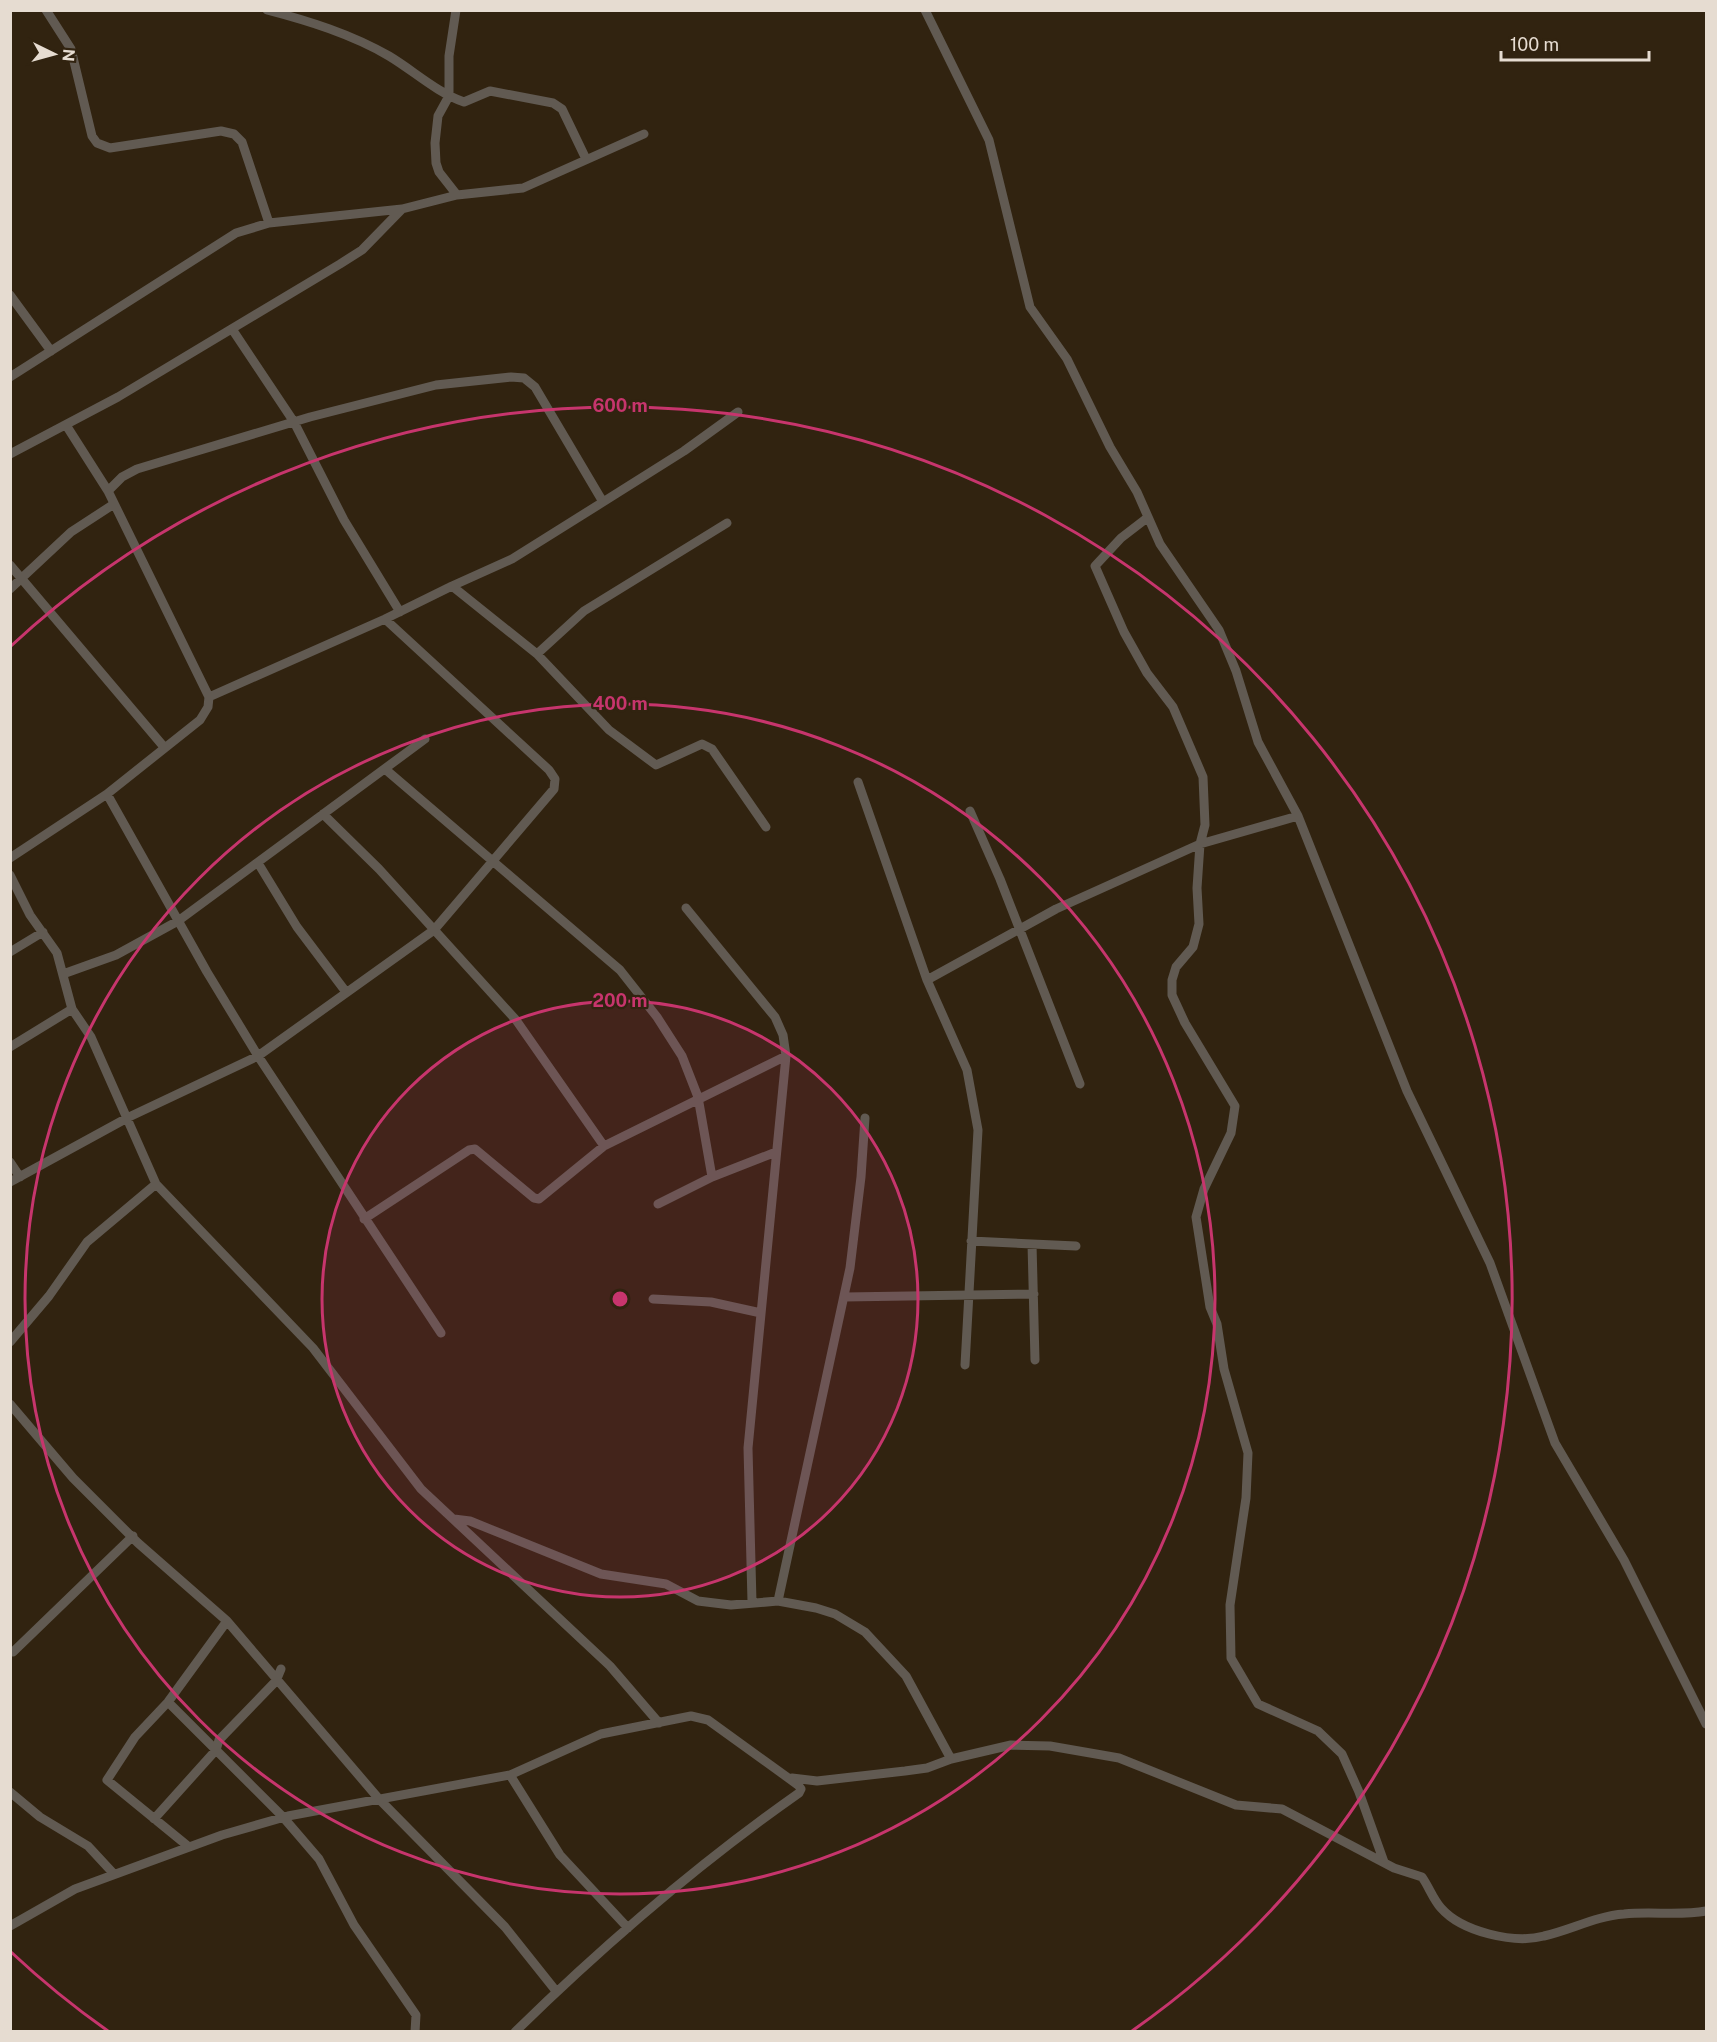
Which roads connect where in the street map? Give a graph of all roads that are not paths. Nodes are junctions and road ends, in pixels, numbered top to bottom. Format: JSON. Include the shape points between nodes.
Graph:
{"nodes":[{"id":1,"x":46,"y":10,"type":"edge"},
{"id":2,"x":267,"y":10,"type":"edge"},
{"id":3,"x":456,"y":10,"type":"edge"},
{"id":4,"x":925,"y":10,"type":"edge"},
{"id":5,"x":449,"y":96,"type":"junction"},
{"id":6,"x":644,"y":134,"type":"dead end"},
{"id":7,"x":586,"y":159,"type":"junction"},
{"id":8,"x":457,"y":195,"type":"junction"},
{"id":9,"x":402,"y":208,"type":"junction"},
{"id":10,"x":269,"y":223,"type":"junction"},
{"id":11,"x":10,"y":295,"type":"edge"},
{"id":12,"x":232,"y":329,"type":"junction"},
{"id":13,"x":51,"y":351,"type":"junction"},
{"id":14,"x":10,"y":377,"type":"edge"},
{"id":15,"x":738,"y":412,"type":"dead end"},
{"id":16,"x":294,"y":422,"type":"junction"},
{"id":17,"x":66,"y":425,"type":"junction"},
{"id":18,"x":10,"y":454,"type":"edge"},
{"id":19,"x":108,"y":491,"type":"junction"},
{"id":20,"x":603,"y":502,"type":"junction"},
{"id":21,"x":114,"y":504,"type":"junction"},
{"id":22,"x":1147,"y":518,"type":"junction"},
{"id":23,"x":727,"y":523,"type":"dead end"},
{"id":24,"x":10,"y":565,"type":"edge"},
{"id":25,"x":22,"y":577,"type":"junction"},
{"id":26,"x":452,"y":586,"type":"junction"},
{"id":27,"x":10,"y":589,"type":"edge"},
{"id":28,"x":400,"y":612,"type":"junction"},
{"id":29,"x":386,"y":619,"type":"junction"},
{"id":30,"x":537,"y":654,"type":"junction"},
{"id":31,"x":209,"y":697,"type":"junction"},
{"id":32,"x":425,"y":739,"type":"dead end"},
{"id":33,"x":164,"y":747,"type":"junction"},
{"id":34,"x":385,"y":769,"type":"junction"},
{"id":35,"x":858,"y":782,"type":"dead end"},
{"id":36,"x":107,"y":794,"type":"junction"},
{"id":37,"x":970,"y":811,"type":"dead end"},
{"id":38,"x":323,"y":814,"type":"junction"},
{"id":39,"x":1298,"y":816,"type":"junction"},
{"id":40,"x":766,"y":827,"type":"dead end"},
{"id":41,"x":1200,"y":844,"type":"junction"},
{"id":42,"x":10,"y":858,"type":"edge"},
{"id":43,"x":493,"y":862,"type":"junction"},
{"id":44,"x":258,"y":863,"type":"junction"},
{"id":45,"x":10,"y":875,"type":"edge"},
{"id":46,"x":686,"y":908,"type":"dead end"},
{"id":47,"x":178,"y":921,"type":"junction"},
{"id":48,"x":434,"y":930,"type":"junction"},
{"id":49,"x":1018,"y":930,"type":"junction"},
{"id":50,"x":43,"y":932,"type":"junction"},
{"id":51,"x":10,"y":952,"type":"edge"},
{"id":52,"x":63,"y":974,"type":"junction"},
{"id":53,"x":927,"y":980,"type":"junction"},
{"id":54,"x":346,"y":992,"type":"junction"},
{"id":55,"x":72,"y":1009,"type":"junction"},
{"id":56,"x":10,"y":1047,"type":"edge"},
{"id":57,"x":258,"y":1056,"type":"junction"},
{"id":58,"x":786,"y":1056,"type":"junction"},
{"id":59,"x":1080,"y":1084,"type":"dead end"},
{"id":60,"x":698,"y":1097,"type":"junction"},
{"id":61,"x":129,"y":1117,"type":"junction"},
{"id":62,"x":865,"y":1118,"type":"dead end"},
{"id":63,"x":604,"y":1146,"type":"junction"},
{"id":64,"x":776,"y":1152,"type":"junction"},
{"id":65,"x":10,"y":1162,"type":"edge"},
{"id":66,"x":20,"y":1177,"type":"junction"},
{"id":67,"x":712,"y":1177,"type":"junction"},
{"id":68,"x":10,"y":1182,"type":"edge"},
{"id":69,"x":156,"y":1184,"type":"junction"},
{"id":70,"x":658,"y":1204,"type":"dead end"},
{"id":71,"x":364,"y":1219,"type":"junction"},
{"id":72,"x":971,"y":1241,"type":"junction"},
{"id":73,"x":1032,"y":1244,"type":"junction"},
{"id":74,"x":1076,"y":1246,"type":"dead end"},
{"id":75,"x":1034,"y":1294,"type":"junction"},
{"id":76,"x":967,"y":1295,"type":"junction"},
{"id":77,"x":845,"y":1297,"type":"junction"},
{"id":78,"x":653,"y":1299,"type":"dead end"},
{"id":79,"x":761,"y":1313,"type":"junction"},
{"id":80,"x":441,"y":1333,"type":"dead end"},
{"id":81,"x":11,"y":1339,"type":"edge"},
{"id":82,"x":1035,"y":1360,"type":"dead end"},
{"id":83,"x":965,"y":1365,"type":"dead end"},
{"id":84,"x":10,"y":1404,"type":"edge"},
{"id":85,"x":454,"y":1519,"type":"junction"},
{"id":86,"x":133,"y":1536,"type":"junction"},
{"id":87,"x":778,"y":1601,"type":"junction"},
{"id":88,"x":752,"y":1602,"type":"junction"},
{"id":89,"x":227,"y":1621,"type":"junction"},
{"id":90,"x":13,"y":1652,"type":"dead end"},
{"id":91,"x":281,"y":1669,"type":"dead end"},
{"id":92,"x":276,"y":1681,"type":"junction"},
{"id":93,"x":168,"y":1702,"type":"junction"},
{"id":94,"x":659,"y":1723,"type":"junction"},
{"id":95,"x":1707,"y":1724,"type":"edge"},
{"id":96,"x":216,"y":1750,"type":"junction"},
{"id":97,"x":951,"y":1759,"type":"junction"},
{"id":98,"x":510,"y":1775,"type":"junction"},
{"id":99,"x":788,"y":1777,"type":"junction"},
{"id":100,"x":10,"y":1792,"type":"edge"},
{"id":101,"x":379,"y":1799,"type":"junction"},
{"id":102,"x":283,"y":1817,"type":"junction"},
{"id":103,"x":154,"y":1819,"type":"junction"},
{"id":104,"x":189,"y":1847,"type":"junction"},
{"id":105,"x":1384,"y":1862,"type":"junction"},
{"id":106,"x":113,"y":1873,"type":"junction"},
{"id":107,"x":1707,"y":1911,"type":"edge"},
{"id":108,"x":10,"y":1926,"type":"edge"},
{"id":109,"x":628,"y":1928,"type":"junction"},
{"id":110,"x":556,"y":1991,"type":"junction"},
{"id":111,"x":415,"y":2031,"type":"edge"},
{"id":112,"x":515,"y":2031,"type":"edge"}],
"edges":[{"from":1,"to":10,"type":"street","via":[[71,49],[96,143],[110,148],[210,133],[234,134],[242,142]]},
{"from":2,"to":5,"type":"street","via":[[356,39]]},
{"from":3,"to":5,"type":"street","via":[[449,56]]},
{"from":4,"to":22,"type":"street","via":[[989,140],[1030,307],[1067,359]]},
{"from":5,"to":7,"type":"street","via":[[464,102],[490,91],[553,103],[562,109]]},
{"from":5,"to":8,"type":"street","via":[[438,116],[436,163]]},
{"from":6,"to":7,"type":"street"},
{"from":7,"to":8,"type":"street","via":[[523,188]]},
{"from":8,"to":9,"type":"street"},
{"from":9,"to":10,"type":"street"},
{"from":9,"to":12,"type":"street","via":[[362,250]]},
{"from":10,"to":13,"type":"street","via":[[236,233]]},
{"from":11,"to":13,"type":"street"},
{"from":12,"to":16,"type":"street"},
{"from":12,"to":17,"type":"street"},
{"from":13,"to":14,"type":"street"},
{"from":15,"to":20,"type":"street"},
{"from":16,"to":19,"type":"street","via":[[137,469]]},
{"from":16,"to":20,"type":"street","via":[[436,385],[525,378],[535,387]]},
{"from":16,"to":28,"type":"street","via":[[344,520]]},
{"from":17,"to":18,"type":"street"},
{"from":17,"to":19,"type":"street"},
{"from":19,"to":21,"type":"street"},
{"from":20,"to":26,"type":"street","via":[[512,559]]},
{"from":21,"to":25,"type":"street","via":[[71,532]]},
{"from":21,"to":31,"type":"street"},
{"from":22,"to":39,"type":"street","via":[[1174,567],[1219,630],[1258,742]]},
{"from":22,"to":41,"type":"street","via":[[1097,562],[1096,570],[1147,673],[1173,707],[1203,777],[1205,825]]},
{"from":23,"to":30,"type":"street","via":[[584,611]]},
{"from":24,"to":25,"type":"street"},
{"from":25,"to":27,"type":"street"},
{"from":25,"to":33,"type":"street"},
{"from":26,"to":28,"type":"street"},
{"from":26,"to":30,"type":"street"},
{"from":28,"to":29,"type":"street"},
{"from":29,"to":31,"type":"street"},
{"from":29,"to":43,"type":"street","via":[[555,779],[554,789]]},
{"from":30,"to":40,"type":"street","via":[[609,730],[656,765],[702,744],[712,749]]},
{"from":31,"to":33,"type":"street","via":[[200,720]]},
{"from":32,"to":34,"type":"street"},
{"from":33,"to":36,"type":"street"},
{"from":34,"to":38,"type":"street"},
{"from":34,"to":43,"type":"street"},
{"from":35,"to":53,"type":"street"},
{"from":36,"to":42,"type":"street"},
{"from":36,"to":47,"type":"street"},
{"from":37,"to":49,"type":"street"},
{"from":38,"to":44,"type":"street"},
{"from":38,"to":48,"type":"street"},
{"from":39,"to":41,"type":"street"},
{"from":39,"to":95,"type":"street","via":[[1407,1091],[1490,1263],[1555,1443],[1624,1560]]},
{"from":41,"to":49,"type":"street"},
{"from":41,"to":105,"type":"street","via":[[1197,936],[1176,967],[1172,995],[1235,1106],[1231,1132],[1196,1217],[1210,1307],[1248,1453],[1230,1605],[1231,1658],[1257,1704],[1318,1731],[1342,1754]]},
{"from":43,"to":48,"type":"street"},
{"from":43,"to":60,"type":"street","via":[[620,970],[682,1056]]},
{"from":44,"to":47,"type":"street"},
{"from":44,"to":54,"type":"street","via":[[297,927]]},
{"from":45,"to":50,"type":"street"},
{"from":46,"to":58,"type":"street","via":[[775,1017]]},
{"from":47,"to":52,"type":"street","via":[[116,955]]},
{"from":47,"to":57,"type":"street"},
{"from":48,"to":54,"type":"street"},
{"from":48,"to":63,"type":"street","via":[[516,1020]]},
{"from":49,"to":53,"type":"street"},
{"from":49,"to":59,"type":"street"},
{"from":50,"to":51,"type":"street"},
{"from":50,"to":52,"type":"street","via":[[57,954]]},
{"from":52,"to":55,"type":"street"},
{"from":53,"to":72,"type":"street","via":[[967,1070],[974,1098],[978,1130]]},
{"from":54,"to":57,"type":"street"},
{"from":55,"to":56,"type":"street"},
{"from":55,"to":61,"type":"street","via":[[92,1037]]},
{"from":57,"to":61,"type":"street"},
{"from":57,"to":71,"type":"street"},
{"from":58,"to":60,"type":"street"},
{"from":58,"to":64,"type":"street"},
{"from":60,"to":63,"type":"street"},
{"from":60,"to":67,"type":"street"},
{"from":61,"to":66,"type":"street"},
{"from":61,"to":69,"type":"street"},
{"from":62,"to":77,"type":"street"},
{"from":63,"to":71,"type":"street","via":[[539,1199],[480,1152],[469,1150]]},
{"from":64,"to":67,"type":"street"},
{"from":64,"to":79,"type":"street"},
{"from":65,"to":66,"type":"street"},
{"from":66,"to":68,"type":"street"},
{"from":67,"to":70,"type":"street"},
{"from":69,"to":81,"type":"street","via":[[87,1242],[50,1296]]},
{"from":69,"to":85,"type":"street","via":[[313,1348],[421,1489]]},
{"from":71,"to":80,"type":"street"},
{"from":72,"to":73,"type":"street"},
{"from":72,"to":76,"type":"street"},
{"from":73,"to":74,"type":"street"},
{"from":73,"to":75,"type":"street"},
{"from":75,"to":76,"type":"street"},
{"from":75,"to":82,"type":"street"},
{"from":76,"to":77,"type":"street"},
{"from":76,"to":83,"type":"street"},
{"from":77,"to":87,"type":"street"},
{"from":78,"to":79,"type":"street","via":[[711,1302]]},
{"from":79,"to":88,"type":"street","via":[[748,1448]]},
{"from":84,"to":86,"type":"street","via":[[73,1478]]},
{"from":85,"to":88,"type":"street","via":[[470,1521],[601,1574],[666,1584],[698,1601],[731,1605]]},
{"from":85,"to":94,"type":"street","via":[[610,1666]]},
{"from":86,"to":89,"type":"street"},
{"from":86,"to":90,"type":"street"},
{"from":87,"to":88,"type":"street"},
{"from":87,"to":97,"type":"street","via":[[835,1614],[865,1632],[906,1676]]},
{"from":89,"to":92,"type":"street"},
{"from":89,"to":93,"type":"street"},
{"from":91,"to":92,"type":"street"},
{"from":92,"to":96,"type":"street","via":[[219,1740]]},
{"from":92,"to":101,"type":"street"},
{"from":93,"to":96,"type":"street"},
{"from":93,"to":103,"type":"street","via":[[135,1737],[107,1780]]},
{"from":94,"to":98,"type":"street","via":[[601,1734]]},
{"from":94,"to":99,"type":"street","via":[[699,1717]]},
{"from":96,"to":102,"type":"street"},
{"from":96,"to":103,"type":"street"},
{"from":97,"to":99,"type":"street","via":[[927,1768],[817,1781]]},
{"from":97,"to":105,"type":"street","via":[[1011,1744],[1119,1758],[1236,1805],[1282,1809]]},
{"from":98,"to":101,"type":"street"},
{"from":98,"to":109,"type":"street","via":[[560,1856]]},
{"from":99,"to":109,"type":"street","via":[[798,1785],[799,1792],[740,1835]]},
{"from":100,"to":106,"type":"street","via":[[40,1817],[88,1846]]},
{"from":101,"to":102,"type":"street"},
{"from":101,"to":110,"type":"street","via":[[505,1927]]},
{"from":102,"to":104,"type":"street"},
{"from":102,"to":111,"type":"street","via":[[319,1860],[354,1925],[416,2015]]},
{"from":103,"to":104,"type":"street"},
{"from":104,"to":106,"type":"street"},
{"from":105,"to":107,"type":"street","via":[[1422,1877],[1439,1907],[1450,1917],[1495,1935],[1542,1937],[1624,1914],[1680,1915]]},
{"from":106,"to":108,"type":"street","via":[[75,1889]]},
{"from":109,"to":110,"type":"street"},
{"from":110,"to":112,"type":"street"}]}
